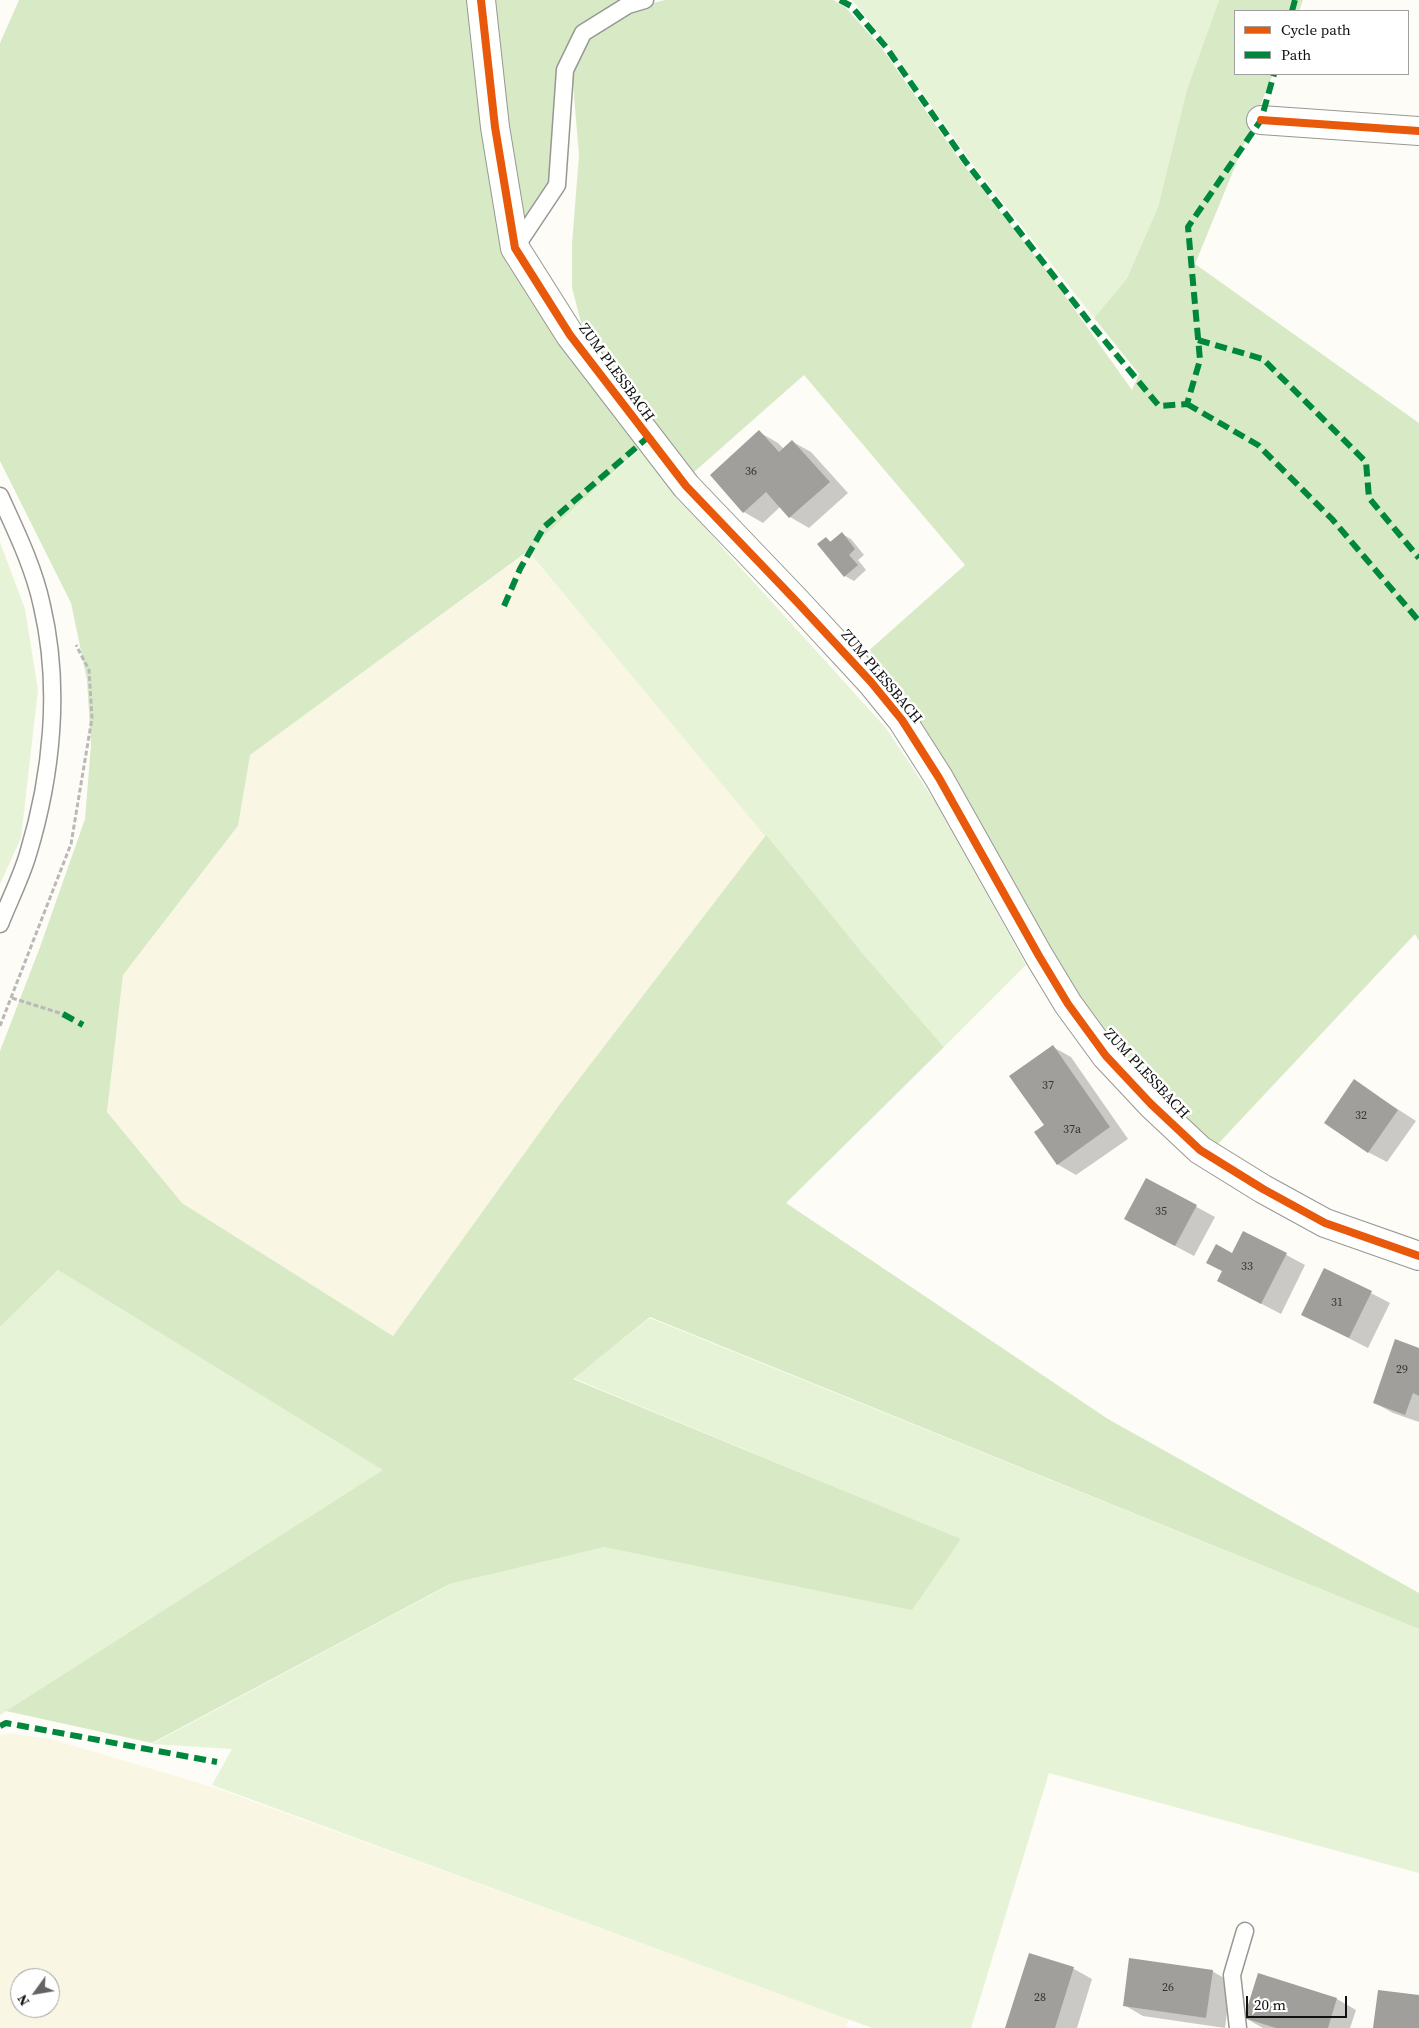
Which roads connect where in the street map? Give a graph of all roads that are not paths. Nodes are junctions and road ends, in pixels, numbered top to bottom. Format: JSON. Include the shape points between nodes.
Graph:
{"nodes":[{"id":1,"x":481,"y":0,"type":"edge"},
{"id":2,"x":646,"y":0,"type":"edge"},
{"id":3,"x":1261,"y":120,"type":"dead end"},
{"id":4,"x":1419,"y":131,"type":"edge"},
{"id":5,"x":514,"y":248,"type":"junction"},
{"id":6,"x":0,"y":496,"type":"edge"},
{"id":7,"x":0,"y":924,"type":"edge"},
{"id":8,"x":1419,"y":1256,"type":"edge"},
{"id":9,"x":1245,"y":1930,"type":"dead end"},
{"id":10,"x":1238,"y":2028,"type":"edge"}],
"edges":[{"from":1,"to":5,"type":"street","name":"ZUM PLESSBACH","via":[[495,127]]},
{"from":2,"to":5,"type":"lane","via":[[628,5],[582,33],[565,70],[557,185]]},
{"from":3,"to":4,"type":"street"},
{"from":5,"to":8,"type":"street","name":"ZUM PLESSBACH","via":[[570,336],[686,486],[872,682],[902,720],[939,778],[1068,1004],[1106,1056],[1200,1150],[1325,1223]]},
{"from":6,"to":7,"type":"lane","via":[[17,532],[42,606],[54,687],[46,770],[28,854]]},
{"from":9,"to":10,"type":"lane","via":[[1232,1975]]}]}
